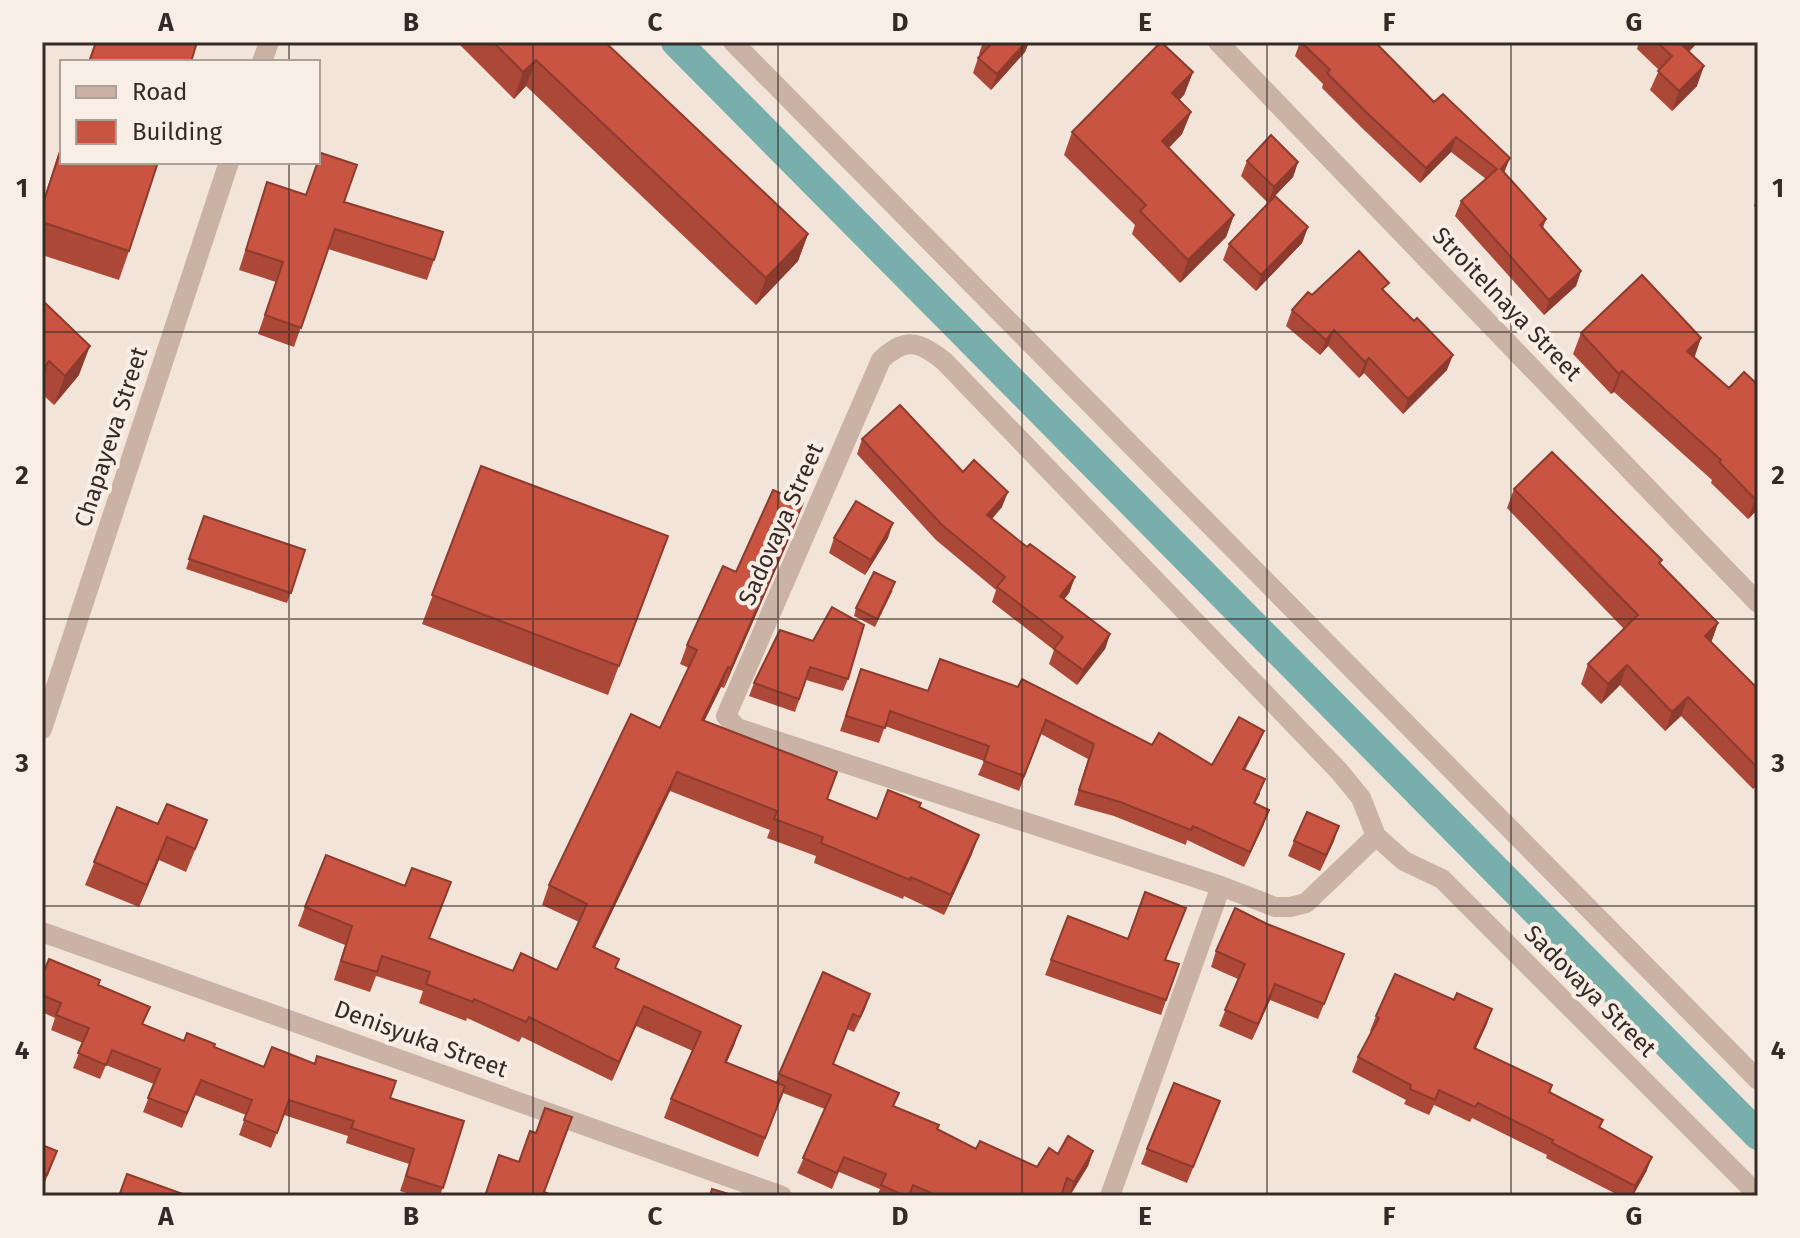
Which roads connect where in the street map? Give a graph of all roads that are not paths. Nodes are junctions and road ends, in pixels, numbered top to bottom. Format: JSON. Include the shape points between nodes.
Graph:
{"nodes":[{"id":1,"x":733,"y":42,"type":"edge"},
{"id":2,"x":1218,"y":42,"type":"edge"},
{"id":3,"x":228,"y":164,"type":"edge"},
{"id":4,"x":1758,"y":603,"type":"edge"},
{"id":5,"x":42,"y":729,"type":"edge"},
{"id":6,"x":1376,"y":836,"type":"junction"},
{"id":7,"x":1221,"y":886,"type":"junction"},
{"id":8,"x":42,"y":932,"type":"edge"},
{"id":9,"x":1758,"y":1080,"type":"edge"},
{"id":10,"x":1758,"y":1195,"type":"edge"},
{"id":11,"x":782,"y":1196,"type":"edge"},
{"id":12,"x":1110,"y":1196,"type":"edge"}],
"edges":[{"from":1,"to":9,"type":"street"},
{"from":2,"to":4,"type":"street","name":"Stroitelnaya Street"},
{"from":3,"to":5,"type":"street","name":"Chapayeva Street"},
{"from":6,"to":7,"type":"street","name":"Sadovaya Street","via":[[1306,903],[1275,907]]},
{"from":6,"to":7,"type":"street","name":"Sadovaya Street","via":[[1361,798],[1339,771],[944,361],[926,347],[894,347],[881,360],[726,716],[737,728]]},
{"from":6,"to":10,"type":"street","name":"Sadovaya Street","via":[[1404,861],[1442,879]]},
{"from":7,"to":12,"type":"street"},
{"from":8,"to":11,"type":"street","name":"Denisyuka Street"}]}
